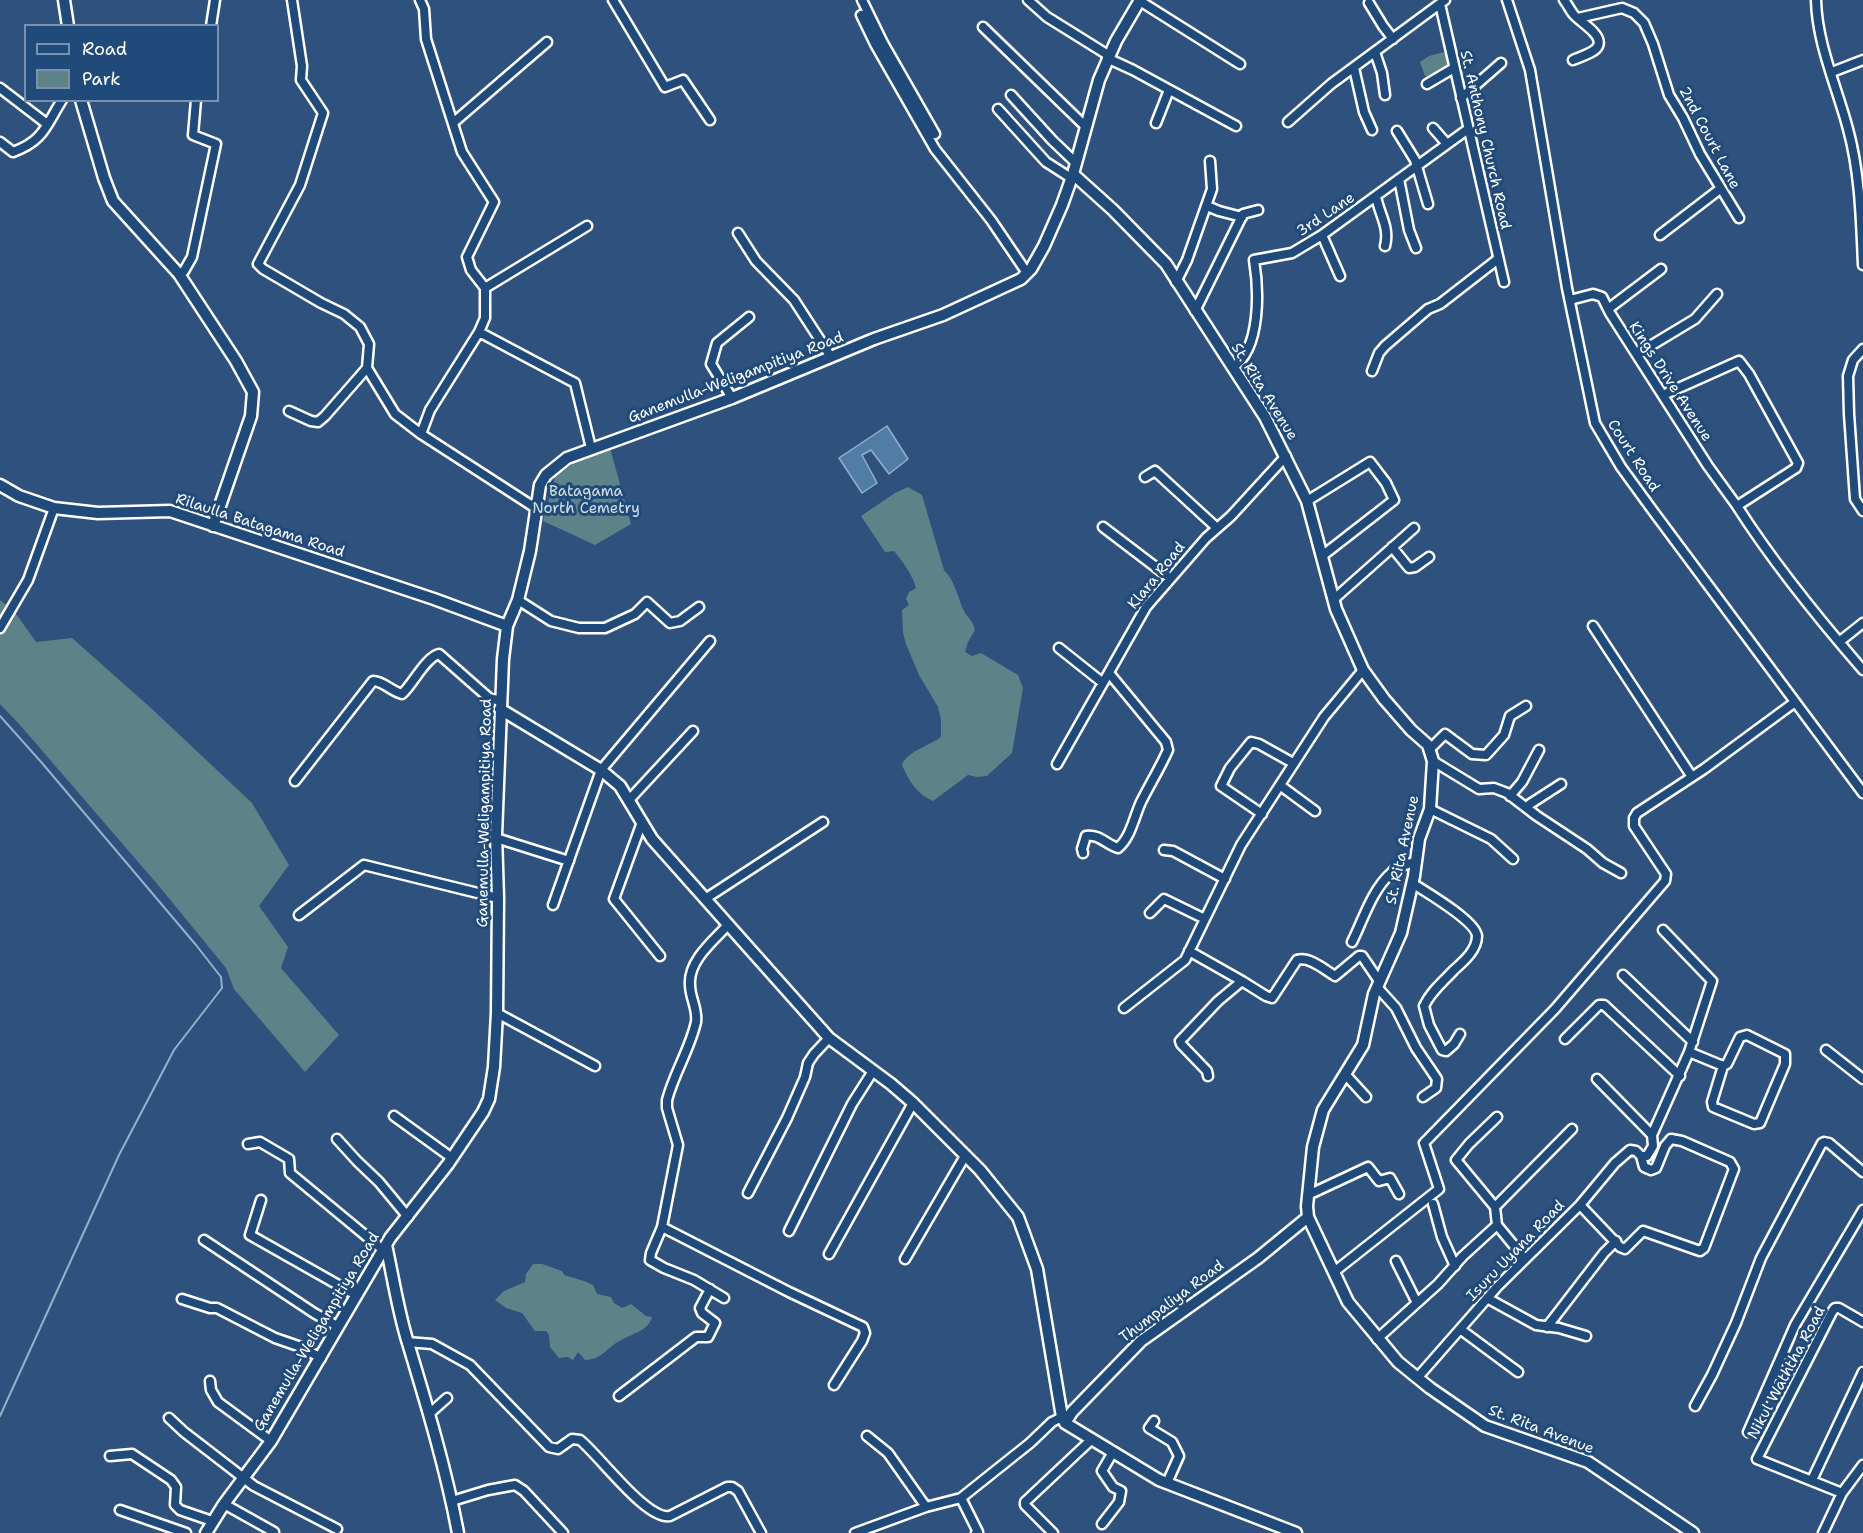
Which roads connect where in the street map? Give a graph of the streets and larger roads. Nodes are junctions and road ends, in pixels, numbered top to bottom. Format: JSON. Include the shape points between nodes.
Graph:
{"nodes":[{"id":1,"x":64,"y":0,"type":"edge"},
{"id":2,"x":215,"y":0,"type":"edge"},
{"id":3,"x":292,"y":0,"type":"edge"},
{"id":4,"x":420,"y":0,"type":"edge"},
{"id":5,"x":614,"y":0,"type":"edge"},
{"id":6,"x":862,"y":0,"type":"edge"},
{"id":7,"x":1028,"y":0,"type":"edge"},
{"id":8,"x":1508,"y":0,"type":"edge"},
{"id":9,"x":1564,"y":0,"type":"edge"},
{"id":10,"x":1816,"y":0,"type":"edge"},
{"id":11,"x":1140,"y":1,"type":"edge"},
{"id":12,"x":1442,"y":2,"type":"edge"},
{"id":13,"x":1369,"y":3,"type":"dead end"},
{"id":14,"x":861,"y":15,"type":"dead end"},
{"id":15,"x":1578,"y":18,"type":"junction"},
{"id":16,"x":68,"y":24,"type":"edge"},
{"id":17,"x":211,"y":24,"type":"edge"},
{"id":18,"x":983,"y":27,"type":"dead end"},
{"id":19,"x":1393,"y":39,"type":"junction"},
{"id":20,"x":547,"y":42,"type":"dead end"},
{"id":21,"x":1375,"y":52,"type":"junction"},
{"id":22,"x":1108,"y":57,"type":"junction"},
{"id":23,"x":1573,"y":60,"type":"dead end"},
{"id":24,"x":1863,"y":60,"type":"edge"},
{"id":25,"x":1501,"y":63,"type":"dead end"},
{"id":26,"x":1240,"y":64,"type":"dead end"},
{"id":27,"x":1354,"y":68,"type":"junction"},
{"id":28,"x":1454,"y":68,"type":"junction"},
{"id":29,"x":1832,"y":72,"type":"junction"},
{"id":30,"x":1427,"y":84,"type":"dead end"},
{"id":31,"x":0,"y":88,"type":"edge"},
{"id":32,"x":1169,"y":90,"type":"junction"},
{"id":33,"x":1011,"y":95,"type":"dead end"},
{"id":34,"x":1385,"y":95,"type":"dead end"},
{"id":35,"x":1461,"y":98,"type":"junction"},
{"id":36,"x":61,"y":102,"type":"edge"},
{"id":37,"x":82,"y":102,"type":"edge"},
{"id":38,"x":196,"y":102,"type":"edge"},
{"id":39,"x":998,"y":109,"type":"dead end"},
{"id":40,"x":710,"y":120,"type":"dead end"},
{"id":41,"x":1288,"y":122,"type":"dead end"},
{"id":42,"x":47,"y":123,"type":"junction"},
{"id":43,"x":453,"y":123,"type":"junction"},
{"id":44,"x":1156,"y":123,"type":"dead end"},
{"id":45,"x":1236,"y":126,"type":"dead end"},
{"id":46,"x":1086,"y":127,"type":"junction"},
{"id":47,"x":1433,"y":128,"type":"dead end"},
{"id":48,"x":1468,"y":129,"type":"junction"},
{"id":49,"x":1372,"y":130,"type":"dead end"},
{"id":50,"x":1397,"y":131,"type":"dead end"},
{"id":51,"x":935,"y":134,"type":"dead end"},
{"id":52,"x":0,"y":142,"type":"edge"},
{"id":53,"x":1447,"y":144,"type":"junction"},
{"id":54,"x":1210,"y":161,"type":"dead end"},
{"id":55,"x":1417,"y":166,"type":"junction"},
{"id":56,"x":1073,"y":172,"type":"junction"},
{"id":57,"x":1400,"y":179,"type":"junction"},
{"id":58,"x":1720,"y":189,"type":"junction"},
{"id":59,"x":1861,"y":195,"type":"edge"},
{"id":60,"x":1376,"y":196,"type":"junction"},
{"id":61,"x":1428,"y":204,"type":"dead end"},
{"id":62,"x":1207,"y":206,"type":"junction"},
{"id":63,"x":1258,"y":210,"type":"dead end"},
{"id":64,"x":1242,"y":217,"type":"junction"},
{"id":65,"x":1739,"y":218,"type":"dead end"},
{"id":66,"x":587,"y":226,"type":"dead end"},
{"id":67,"x":738,"y":233,"type":"dead end"},
{"id":68,"x":1323,"y":235,"type":"junction"},
{"id":69,"x":1660,"y":235,"type":"dead end"},
{"id":70,"x":1385,"y":246,"type":"dead end"},
{"id":71,"x":1416,"y":248,"type":"dead end"},
{"id":72,"x":1498,"y":259,"type":"junction"},
{"id":73,"x":1863,"y":265,"type":"edge"},
{"id":74,"x":1661,"y":269,"type":"dead end"},
{"id":75,"x":1027,"y":273,"type":"junction"},
{"id":76,"x":180,"y":274,"type":"junction"},
{"id":77,"x":1340,"y":276,"type":"dead end"},
{"id":78,"x":1176,"y":282,"type":"junction"},
{"id":79,"x":1504,"y":282,"type":"dead end"},
{"id":80,"x":485,"y":288,"type":"junction"},
{"id":81,"x":1717,"y":294,"type":"dead end"},
{"id":82,"x":1570,"y":300,"type":"junction"},
{"id":83,"x":1608,"y":309,"type":"junction"},
{"id":84,"x":1195,"y":311,"type":"junction"},
{"id":85,"x":749,"y":317,"type":"dead end"},
{"id":86,"x":479,"y":332,"type":"junction"},
{"id":87,"x":1863,"y":349,"type":"edge"},
{"id":88,"x":1637,"y":354,"type":"junction"},
{"id":89,"x":831,"y":357,"type":"junction"},
{"id":90,"x":1233,"y":367,"type":"junction"},
{"id":91,"x":367,"y":368,"type":"junction"},
{"id":92,"x":1372,"y":371,"type":"dead end"},
{"id":93,"x":1663,"y":395,"type":"junction"},
{"id":94,"x":732,"y":398,"type":"junction"},
{"id":95,"x":289,"y":411,"type":"dead end"},
{"id":96,"x":421,"y":434,"type":"junction"},
{"id":97,"x":591,"y":448,"type":"junction"},
{"id":98,"x":1286,"y":456,"type":"junction"},
{"id":99,"x":1145,"y":477,"type":"dead end"},
{"id":100,"x":0,"y":485,"type":"edge"},
{"id":101,"x":1307,"y":501,"type":"junction"},
{"id":102,"x":1737,"y":506,"type":"junction"},
{"id":103,"x":54,"y":508,"type":"junction"},
{"id":104,"x":537,"y":509,"type":"junction"},
{"id":105,"x":1863,"y":511,"type":"edge"},
{"id":106,"x":213,"y":526,"type":"junction"},
{"id":107,"x":1103,"y":527,"type":"dead end"},
{"id":108,"x":1217,"y":528,"type":"junction"},
{"id":109,"x":1414,"y":528,"type":"dead end"},
{"id":110,"x":1392,"y":547,"type":"junction"},
{"id":111,"x":1322,"y":556,"type":"junction"},
{"id":112,"x":1429,"y":557,"type":"dead end"},
{"id":113,"x":1170,"y":578,"type":"junction"},
{"id":114,"x":518,"y":600,"type":"junction"},
{"id":115,"x":1333,"y":600,"type":"junction"},
{"id":116,"x":699,"y":607,"type":"dead end"},
{"id":117,"x":1863,"y":623,"type":"edge"},
{"id":118,"x":507,"y":626,"type":"junction"},
{"id":119,"x":1593,"y":626,"type":"dead end"},
{"id":120,"x":0,"y":628,"type":"edge"},
{"id":121,"x":710,"y":641,"type":"dead end"},
{"id":122,"x":1839,"y":642,"type":"junction"},
{"id":123,"x":1059,"y":648,"type":"dead end"},
{"id":124,"x":1363,"y":670,"type":"junction"},
{"id":125,"x":1863,"y":670,"type":"edge"},
{"id":126,"x":1109,"y":673,"type":"junction"},
{"id":127,"x":1103,"y":683,"type":"junction"},
{"id":128,"x":1795,"y":702,"type":"junction"},
{"id":129,"x":501,"y":705,"type":"junction"},
{"id":130,"x":1526,"y":706,"type":"dead end"},
{"id":131,"x":693,"y":731,"type":"dead end"},
{"id":132,"x":1539,"y":750,"type":"dead end"},
{"id":133,"x":1431,"y":755,"type":"junction"},
{"id":134,"x":1293,"y":763,"type":"junction"},
{"id":135,"x":1057,"y":764,"type":"dead end"},
{"id":136,"x":601,"y":770,"type":"junction"},
{"id":137,"x":1692,"y":777,"type":"junction"},
{"id":138,"x":295,"y":781,"type":"dead end"},
{"id":139,"x":1560,"y":784,"type":"dead end"},
{"id":140,"x":1281,"y":786,"type":"junction"},
{"id":141,"x":1863,"y":793,"type":"edge"},
{"id":142,"x":1510,"y":796,"type":"junction"},
{"id":143,"x":629,"y":800,"type":"junction"},
{"id":144,"x":1527,"y":808,"type":"junction"},
{"id":145,"x":1430,"y":809,"type":"junction"},
{"id":146,"x":1315,"y":811,"type":"dead end"},
{"id":147,"x":1262,"y":814,"type":"junction"},
{"id":148,"x":642,"y":822,"type":"junction"},
{"id":149,"x":823,"y":822,"type":"dead end"},
{"id":150,"x":496,"y":838,"type":"junction"},
{"id":151,"x":1164,"y":850,"type":"dead end"},
{"id":152,"x":1083,"y":853,"type":"dead end"},
{"id":153,"x":1513,"y":859,"type":"dead end"},
{"id":154,"x":569,"y":861,"type":"junction"},
{"id":155,"x":1416,"y":862,"type":"junction"},
{"id":156,"x":1621,"y":873,"type":"dead end"},
{"id":157,"x":1225,"y":879,"type":"junction"},
{"id":158,"x":1412,"y":883,"type":"junction"},
{"id":159,"x":498,"y":898,"type":"junction"},
{"id":160,"x":705,"y":899,"type":"junction"},
{"id":161,"x":554,"y":905,"type":"dead end"},
{"id":162,"x":1150,"y":913,"type":"dead end"},
{"id":163,"x":299,"y":915,"type":"dead end"},
{"id":164,"x":1205,"y":919,"type":"junction"},
{"id":165,"x":728,"y":925,"type":"junction"},
{"id":166,"x":1663,"y":930,"type":"dead end"},
{"id":167,"x":1352,"y":942,"type":"dead end"},
{"id":168,"x":1189,"y":951,"type":"junction"},
{"id":169,"x":660,"y":956,"type":"dead end"},
{"id":170,"x":1623,"y":975,"type":"dead end"},
{"id":171,"x":1242,"y":981,"type":"junction"},
{"id":172,"x":1378,"y":984,"type":"junction"},
{"id":173,"x":1124,"y":1008,"type":"dead end"},
{"id":174,"x":497,"y":1013,"type":"junction"},
{"id":175,"x":1460,"y":1034,"type":"dead end"},
{"id":176,"x":829,"y":1038,"type":"junction"},
{"id":177,"x":1565,"y":1039,"type":"dead end"},
{"id":178,"x":1692,"y":1042,"type":"junction"},
{"id":179,"x":1826,"y":1050,"type":"dead end"},
{"id":180,"x":1689,"y":1052,"type":"junction"},
{"id":181,"x":595,"y":1066,"type":"dead end"},
{"id":182,"x":1723,"y":1066,"type":"junction"},
{"id":183,"x":873,"y":1071,"type":"junction"},
{"id":184,"x":1345,"y":1074,"type":"junction"},
{"id":185,"x":1208,"y":1076,"type":"dead end"},
{"id":186,"x":1680,"y":1076,"type":"junction"},
{"id":187,"x":1597,"y":1079,"type":"dead end"},
{"id":188,"x":1863,"y":1079,"type":"edge"},
{"id":189,"x":1366,"y":1097,"type":"dead end"},
{"id":190,"x":1423,"y":1097,"type":"dead end"},
{"id":191,"x":913,"y":1103,"type":"junction"},
{"id":192,"x":394,"y":1116,"type":"dead end"},
{"id":193,"x":1497,"y":1117,"type":"dead end"},
{"id":194,"x":1572,"y":1129,"type":"dead end"},
{"id":195,"x":1652,"y":1135,"type":"junction"},
{"id":196,"x":337,"y":1139,"type":"dead end"},
{"id":197,"x":248,"y":1144,"type":"dead end"},
{"id":198,"x":1639,"y":1154,"type":"junction"},
{"id":199,"x":965,"y":1156,"type":"junction"},
{"id":200,"x":452,"y":1158,"type":"junction"},
{"id":201,"x":1863,"y":1172,"type":"edge"},
{"id":202,"x":748,"y":1193,"type":"dead end"},
{"id":203,"x":1399,"y":1194,"type":"dead end"},
{"id":204,"x":1308,"y":1195,"type":"junction"},
{"id":205,"x":261,"y":1200,"type":"dead end"},
{"id":206,"x":1432,"y":1204,"type":"dead end"},
{"id":207,"x":1580,"y":1205,"type":"junction"},
{"id":208,"x":1495,"y":1207,"type":"junction"},
{"id":209,"x":1863,"y":1210,"type":"edge"},
{"id":210,"x":408,"y":1217,"type":"junction"},
{"id":211,"x":1308,"y":1217,"type":"junction"},
{"id":212,"x":1497,"y":1225,"type":"junction"},
{"id":213,"x":662,"y":1227,"type":"junction"},
{"id":214,"x":789,"y":1231,"type":"dead end"},
{"id":215,"x":204,"y":1240,"type":"dead end"},
{"id":216,"x":1616,"y":1241,"type":"junction"},
{"id":217,"x":384,"y":1247,"type":"junction"},
{"id":218,"x":829,"y":1254,"type":"dead end"},
{"id":219,"x":905,"y":1259,"type":"dead end"},
{"id":220,"x":1525,"y":1259,"type":"junction"},
{"id":221,"x":1396,"y":1261,"type":"dead end"},
{"id":222,"x":1455,"y":1266,"type":"junction"},
{"id":223,"x":1334,"y":1272,"type":"junction"},
{"id":224,"x":710,"y":1289,"type":"junction"},
{"id":225,"x":356,"y":1295,"type":"junction"},
{"id":226,"x":724,"y":1298,"type":"dead end"},
{"id":227,"x":1487,"y":1298,"type":"junction"},
{"id":228,"x":182,"y":1299,"type":"dead end"},
{"id":229,"x":1417,"y":1303,"type":"junction"},
{"id":230,"x":1863,"y":1322,"type":"edge"},
{"id":231,"x":337,"y":1326,"type":"junction"},
{"id":232,"x":1546,"y":1327,"type":"junction"},
{"id":233,"x":1460,"y":1329,"type":"junction"},
{"id":234,"x":1586,"y":1336,"type":"dead end"},
{"id":235,"x":1377,"y":1339,"type":"junction"},
{"id":236,"x":407,"y":1342,"type":"junction"},
{"id":237,"x":321,"y":1358,"type":"junction"},
{"id":238,"x":1518,"y":1372,"type":"dead end"},
{"id":239,"x":1863,"y":1372,"type":"edge"},
{"id":240,"x":1418,"y":1377,"type":"junction"},
{"id":241,"x":210,"y":1381,"type":"dead end"},
{"id":242,"x":834,"y":1385,"type":"dead end"},
{"id":243,"x":619,"y":1396,"type":"dead end"},
{"id":244,"x":447,"y":1398,"type":"dead end"},
{"id":245,"x":1695,"y":1406,"type":"dead end"},
{"id":246,"x":429,"y":1414,"type":"junction"},
{"id":247,"x":169,"y":1418,"type":"dead end"},
{"id":248,"x":1064,"y":1420,"type":"junction"},
{"id":249,"x":1154,"y":1421,"type":"dead end"},
{"id":250,"x":1748,"y":1432,"type":"dead end"},
{"id":251,"x":867,"y":1436,"type":"dead end"},
{"id":252,"x":1092,"y":1439,"type":"junction"},
{"id":253,"x":271,"y":1441,"type":"junction"},
{"id":254,"x":1113,"y":1452,"type":"junction"},
{"id":255,"x":110,"y":1456,"type":"dead end"},
{"id":256,"x":1863,"y":1465,"type":"edge"},
{"id":257,"x":244,"y":1478,"type":"junction"},
{"id":258,"x":1812,"y":1480,"type":"junction"},
{"id":259,"x":1167,"y":1484,"type":"junction"},
{"id":260,"x":1842,"y":1493,"type":"junction"},
{"id":261,"x":961,"y":1498,"type":"junction"},
{"id":262,"x":452,"y":1501,"type":"junction"},
{"id":263,"x":224,"y":1504,"type":"junction"},
{"id":264,"x":926,"y":1507,"type":"junction"},
{"id":265,"x":120,"y":1510,"type":"dead end"},
{"id":266,"x":212,"y":1521,"type":"junction"},
{"id":267,"x":1102,"y":1524,"type":"dead end"},
{"id":268,"x":337,"y":1529,"type":"dead end"},
{"id":269,"x":1276,"y":1529,"type":"edge"},
{"id":270,"x":274,"y":1532,"type":"edge"},
{"id":271,"x":186,"y":1533,"type":"edge"},
{"id":272,"x":206,"y":1533,"type":"edge"},
{"id":273,"x":458,"y":1533,"type":"edge"},
{"id":274,"x":563,"y":1533,"type":"edge"},
{"id":275,"x":761,"y":1533,"type":"edge"},
{"id":276,"x":855,"y":1533,"type":"edge"},
{"id":277,"x":978,"y":1533,"type":"edge"},
{"id":278,"x":1053,"y":1533,"type":"edge"},
{"id":279,"x":1296,"y":1533,"type":"edge"},
{"id":280,"x":1693,"y":1533,"type":"edge"},
{"id":281,"x":1822,"y":1533,"type":"edge"}],
"edges":[{"from":1,"to":16,"type":"street"},
{"from":2,"to":17,"type":"street"},
{"from":3,"to":91,"type":"street","via":[[301,80],[323,113],[300,185],[258,264],[360,327],[369,344]]},
{"from":4,"to":43,"type":"street","via":[[426,39]]},
{"from":5,"to":40,"type":"street","via":[[665,87],[683,80]]},
{"from":6,"to":51,"type":"street"},
{"from":7,"to":22,"type":"street"},
{"from":8,"to":82,"type":"street","name":"Court Road","via":[[1530,70]]},
{"from":9,"to":15,"type":"street"},
{"from":10,"to":29,"type":"street","via":[[1820,32]]},
{"from":11,"to":22,"type":"street","name":"Ganemulla-Weligampitiya Road"},
{"from":11,"to":26,"type":"street"},
{"from":12,"to":19,"type":"street"},
{"from":12,"to":28,"type":"street","name":"St. Anthony Church Road"},
{"from":13,"to":19,"type":"street"},
{"from":14,"to":75,"type":"street","via":[[935,149]]},
{"from":15,"to":23,"type":"street","via":[[1599,42],[1595,50]]},
{"from":15,"to":58,"type":"street","name":"2nd Court Lane","via":[[1622,8],[1644,23],[1669,96]]},
{"from":18,"to":46,"type":"street"},
{"from":19,"to":21,"type":"street"},
{"from":20,"to":43,"type":"street"},
{"from":21,"to":27,"type":"street"},
{"from":21,"to":34,"type":"street"},
{"from":22,"to":32,"type":"street"},
{"from":22,"to":46,"type":"street","name":"Ganemulla-Weligampitiya Road"},
{"from":24,"to":29,"type":"street"},
{"from":25,"to":35,"type":"street"},
{"from":27,"to":41,"type":"street"},
{"from":27,"to":49,"type":"street"},
{"from":28,"to":30,"type":"street"},
{"from":28,"to":35,"type":"street","name":"St. Anthony Church Road"},
{"from":29,"to":59,"type":"street","via":[[1849,129]]},
{"from":31,"to":42,"type":"street"},
{"from":32,"to":44,"type":"street"},
{"from":32,"to":45,"type":"street"},
{"from":33,"to":56,"type":"street","via":[[1052,140]]},
{"from":35,"to":48,"type":"street","name":"St. Anthony Church Road"},
{"from":36,"to":42,"type":"street"},
{"from":37,"to":76,"type":"street","via":[[113,201]]},
{"from":38,"to":76,"type":"street","via":[[193,135],[216,144],[192,257]]},
{"from":39,"to":56,"type":"street","via":[[1046,162]]},
{"from":42,"to":52,"type":"street","via":[[42,136],[28,147],[14,152]]},
{"from":43,"to":80,"type":"street","via":[[462,152],[494,202],[467,257],[471,270]]},
{"from":46,"to":56,"type":"street","name":"Ganemulla-Weligampitiya Road"},
{"from":47,"to":53,"type":"street"},
{"from":48,"to":53,"type":"street","name":"3rd Lane"},
{"from":48,"to":72,"type":"street","name":"St. Anthony Church Road"},
{"from":50,"to":55,"type":"street"},
{"from":53,"to":55,"type":"street","name":"3rd Lane"},
{"from":54,"to":62,"type":"street","via":[[1212,189]]},
{"from":55,"to":57,"type":"street","name":"3rd Lane"},
{"from":55,"to":61,"type":"street"},
{"from":56,"to":75,"type":"street","name":"Ganemulla-Weligampitiya Road","via":[[1044,246]]},
{"from":56,"to":78,"type":"street","name":"St. Rita Avenue","via":[[1166,264]]},
{"from":57,"to":60,"type":"street","name":"3rd Lane"},
{"from":57,"to":71,"type":"street"},
{"from":58,"to":65,"type":"street","name":"2nd Court Lane"},
{"from":58,"to":69,"type":"street"},
{"from":59,"to":73,"type":"street"},
{"from":60,"to":68,"type":"street","name":"3rd Lane"},
{"from":60,"to":70,"type":"street","via":[[1388,236]]},
{"from":62,"to":64,"type":"street"},
{"from":62,"to":78,"type":"street"},
{"from":63,"to":64,"type":"street"},
{"from":64,"to":84,"type":"street"},
{"from":66,"to":80,"type":"street"},
{"from":67,"to":89,"type":"street","via":[[756,261],[794,300]]},
{"from":68,"to":77,"type":"street"},
{"from":68,"to":90,"type":"street","name":"3rd Lane","via":[[1292,252],[1254,260],[1257,287],[1252,337],[1242,360]]},
{"from":72,"to":79,"type":"street","name":"St. Anthony Church Road"},
{"from":72,"to":92,"type":"street","via":[[1428,309],[1385,346]]},
{"from":74,"to":83,"type":"street"},
{"from":75,"to":89,"type":"street","name":"Ganemulla-Weligampitiya Road","via":[[943,315]]},
{"from":76,"to":106,"type":"street","via":[[253,392],[251,416]]},
{"from":78,"to":84,"type":"street","name":"St. Rita Avenue"},
{"from":80,"to":86,"type":"street","via":[[485,318]]},
{"from":81,"to":88,"type":"street","via":[[1695,319]]},
{"from":82,"to":83,"type":"street","name":"Kings Drive Avenue","via":[[1593,294],[1602,297]]},
{"from":82,"to":128,"type":"street","name":"Court Road","via":[[1595,423],[1640,493]]},
{"from":83,"to":88,"type":"street","name":"Kings Drive Avenue"},
{"from":84,"to":90,"type":"street","name":"St. Rita Avenue"},
{"from":85,"to":94,"type":"street","via":[[717,343],[711,364]]},
{"from":86,"to":96,"type":"street","via":[[430,410]]},
{"from":86,"to":97,"type":"street","via":[[575,383]]},
{"from":87,"to":105,"type":"street","via":[[1850,366],[1848,389],[1855,494]]},
{"from":88,"to":93,"type":"street","name":"Kings Drive Avenue"},
{"from":89,"to":94,"type":"street","name":"Ganemulla-Weligampitiya Road"},
{"from":90,"to":98,"type":"street","name":"St. Rita Avenue"},
{"from":91,"to":95,"type":"street","via":[[318,422]]},
{"from":91,"to":96,"type":"street","via":[[395,414]]},
{"from":93,"to":102,"type":"street","name":"Kings Drive Avenue"},
{"from":93,"to":102,"type":"street","via":[[1738,361],[1749,374],[1798,463]]},
{"from":94,"to":97,"type":"street","name":"Ganemulla-Weligampitiya Road"},
{"from":96,"to":104,"type":"street"},
{"from":97,"to":104,"type":"street","name":"Ganemulla-Weligampitiya Road","via":[[567,458],[546,475]]},
{"from":98,"to":101,"type":"street","name":"St. Rita Avenue"},
{"from":98,"to":108,"type":"street","name":"Klara Road"},
{"from":99,"to":108,"type":"street","via":[[1155,471]]},
{"from":100,"to":103,"type":"street","name":"Rilaulla Batagama Road"},
{"from":101,"to":111,"type":"street","name":"St. Rita Avenue"},
{"from":101,"to":111,"type":"street","via":[[1370,462],[1394,500]]},
{"from":102,"to":122,"type":"street","name":"Kings Drive Avenue"},
{"from":103,"to":106,"type":"street","name":"Rilaulla Batagama Road","via":[[98,513],[170,510]]},
{"from":103,"to":120,"type":"street","via":[[28,580]]},
{"from":104,"to":114,"type":"street","name":"Ganemulla-Weligampitiya Road"},
{"from":106,"to":118,"type":"street","name":"Rilaulla Batagama Road"},
{"from":107,"to":113,"type":"street"},
{"from":108,"to":113,"type":"street","name":"Klara Road"},
{"from":109,"to":110,"type":"street"},
{"from":110,"to":112,"type":"street","via":[[1409,568]]},
{"from":110,"to":115,"type":"street"},
{"from":111,"to":115,"type":"street","name":"St. Rita Avenue"},
{"from":113,"to":126,"type":"street","name":"Klara Road","via":[[1146,607]]},
{"from":114,"to":116,"type":"street","via":[[550,621],[579,628],[604,628],[635,614],[647,602],[670,623],[680,621]]},
{"from":114,"to":118,"type":"street","name":"Ganemulla-Weligampitiya Road"},
{"from":115,"to":124,"type":"street","name":"St. Rita Avenue"},
{"from":117,"to":122,"type":"street"},
{"from":118,"to":129,"type":"street","name":"Ganemulla-Weligampitiya Road"},
{"from":119,"to":137,"type":"street"},
{"from":121,"to":136,"type":"street"},
{"from":122,"to":125,"type":"street"},
{"from":123,"to":127,"type":"street"},
{"from":124,"to":133,"type":"street","name":"St. Rita Avenue","via":[[1384,699],[1428,745]]},
{"from":124,"to":134,"type":"street"},
{"from":126,"to":127,"type":"street","name":"Klara Road"},
{"from":126,"to":152,"type":"street","via":[[1166,742],[1168,750],[1128,837],[1118,849],[1100,837],[1086,836]]},
{"from":127,"to":135,"type":"street","name":"Klara Road"},
{"from":128,"to":137,"type":"street"},
{"from":128,"to":141,"type":"street","name":"Court Road"},
{"from":129,"to":136,"type":"street"},
{"from":129,"to":138,"type":"street","via":[[439,654],[433,656],[402,694],[373,681]]},
{"from":129,"to":150,"type":"street","name":"Ganemulla-Weligampitiya Road"},
{"from":130,"to":133,"type":"street","via":[[1510,716],[1504,735],[1484,756],[1465,751],[1445,734]]},
{"from":131,"to":143,"type":"street"},
{"from":132,"to":142,"type":"street"},
{"from":133,"to":142,"type":"street","via":[[1479,789],[1494,788]]},
{"from":133,"to":145,"type":"street","name":"St. Rita Avenue"},
{"from":134,"to":140,"type":"street"},
{"from":134,"to":147,"type":"street","via":[[1251,742],[1230,768],[1221,786]]},
{"from":136,"to":143,"type":"street"},
{"from":136,"to":154,"type":"street"},
{"from":137,"to":223,"type":"street","via":[[1634,818],[1634,826],[1666,874],[1665,881],[1555,1009],[1424,1143],[1439,1190]]},
{"from":139,"to":144,"type":"street"},
{"from":140,"to":146,"type":"street"},
{"from":140,"to":147,"type":"street"},
{"from":142,"to":144,"type":"street"},
{"from":143,"to":148,"type":"street"},
{"from":144,"to":156,"type":"street"},
{"from":145,"to":153,"type":"street","via":[[1491,839]]},
{"from":145,"to":155,"type":"street","name":"St. Rita Avenue"},
{"from":147,"to":157,"type":"street"},
{"from":148,"to":160,"type":"street","via":[[652,839]]},
{"from":148,"to":169,"type":"street","via":[[614,900]]},
{"from":149,"to":160,"type":"street"},
{"from":150,"to":154,"type":"street"},
{"from":150,"to":159,"type":"street","name":"Ganemulla-Weligampitiya Road"},
{"from":151,"to":157,"type":"street"},
{"from":154,"to":161,"type":"street"},
{"from":155,"to":158,"type":"street","name":"St. Rita Avenue"},
{"from":155,"to":167,"type":"street","via":[[1391,872]]},
{"from":157,"to":164,"type":"street"},
{"from":158,"to":172,"type":"street","name":"St. Rita Avenue","via":[[1401,933]]},
{"from":158,"to":175,"type":"street","via":[[1473,926],[1477,933],[1470,954],[1424,1006],[1442,1050],[1446,1051]]},
{"from":159,"to":163,"type":"street","via":[[364,866]]},
{"from":159,"to":174,"type":"street","name":"Ganemulla-Weligampitiya Road"},
{"from":160,"to":165,"type":"street"},
{"from":162,"to":164,"type":"street","via":[[1164,899]]},
{"from":164,"to":168,"type":"street"},
{"from":165,"to":176,"type":"street"},
{"from":165,"to":213,"type":"street","via":[[700,955],[690,976],[696,1018],[667,1100],[678,1145]]},
{"from":166,"to":178,"type":"street","via":[[1712,981]]},
{"from":168,"to":171,"type":"street"},
{"from":168,"to":173,"type":"street","via":[[1185,960]]},
{"from":170,"to":178,"type":"street"},
{"from":171,"to":172,"type":"street","via":[[1272,998],[1297,960],[1309,960],[1335,976],[1362,956]]},
{"from":171,"to":185,"type":"street","via":[[1180,1041]]},
{"from":172,"to":184,"type":"street","name":"St. Rita Avenue","via":[[1363,1045]]},
{"from":172,"to":190,"type":"street","via":[[1437,1079],[1436,1088]]},
{"from":174,"to":181,"type":"street"},
{"from":174,"to":200,"type":"street","name":"Ganemulla-Weligampitiya Road","via":[[489,1099]]},
{"from":176,"to":183,"type":"street"},
{"from":176,"to":202,"type":"street","via":[[808,1063],[791,1109]]},
{"from":177,"to":186,"type":"street","via":[[1599,1005],[1604,1005]]},
{"from":178,"to":180,"type":"street"},
{"from":179,"to":188,"type":"street"},
{"from":180,"to":182,"type":"street"},
{"from":180,"to":186,"type":"street"},
{"from":182,"to":182,"type":"street","via":[[1740,1037],[1747,1035],[1785,1054],[1785,1064],[1760,1123],[1713,1107]]},
{"from":183,"to":191,"type":"street"},
{"from":183,"to":214,"type":"street","via":[[852,1104]]},
{"from":184,"to":189,"type":"street"},
{"from":184,"to":204,"type":"street","name":"St. Rita Avenue","via":[[1323,1110],[1313,1147]]},
{"from":186,"to":195,"type":"street"},
{"from":187,"to":195,"type":"street"},
{"from":191,"to":199,"type":"street"},
{"from":191,"to":218,"type":"street"},
{"from":192,"to":200,"type":"street"},
{"from":193,"to":208,"type":"street","via":[[1456,1160]]},
{"from":194,"to":208,"type":"street"},
{"from":195,"to":198,"type":"street","via":[[1651,1151],[1647,1156]]},
{"from":196,"to":210,"type":"street"},
{"from":197,"to":217,"type":"street","via":[[260,1142],[289,1159],[290,1173]]},
{"from":198,"to":207,"type":"street","name":"Isuru Uyana Road","via":[[1630,1150]]},
{"from":198,"to":216,"type":"street","via":[[1644,1167],[1656,1168],[1671,1139],[1730,1162],[1734,1169],[1700,1251],[1643,1232],[1625,1249]]},
{"from":199,"to":219,"type":"street"},
{"from":199,"to":248,"type":"street","via":[[1017,1217],[1028,1243],[1039,1280]]},
{"from":200,"to":210,"type":"street","name":"Ganemulla-Weligampitiya Road"},
{"from":201,"to":245,"type":"street","via":[[1829,1143],[1822,1143],[1761,1258],[1736,1323]]},
{"from":203,"to":204,"type":"street","via":[[1390,1178],[1379,1181],[1368,1167]]},
{"from":204,"to":211,"type":"street","name":"St. Rita Avenue"},
{"from":205,"to":225,"type":"street","via":[[250,1235]]},
{"from":206,"to":222,"type":"street"},
{"from":207,"to":216,"type":"street"},
{"from":207,"to":220,"type":"street","name":"Isuru Uyana Road"},
{"from":208,"to":212,"type":"street"},
{"from":209,"to":250,"type":"street","via":[[1795,1324]]},
{"from":210,"to":217,"type":"street","name":"Ganemulla-Weligampitiya Road"},
{"from":211,"to":223,"type":"street","name":"St. Rita Avenue"},
{"from":211,"to":248,"type":"street","name":"Thumpaliya Road","via":[[1258,1258],[1140,1341]]},
{"from":212,"to":220,"type":"street"},
{"from":212,"to":222,"type":"street"},
{"from":213,"to":224,"type":"street","via":[[650,1260]]},
{"from":213,"to":242,"type":"street","via":[[863,1327],[866,1333]]},
{"from":215,"to":231,"type":"street"},
{"from":216,"to":232,"type":"street"},
{"from":217,"to":225,"type":"street","name":"Ganemulla-Weligampitiya Road"},
{"from":217,"to":236,"type":"street"},
{"from":220,"to":227,"type":"street","name":"Isuru Uyana Road"},
{"from":221,"to":229,"type":"street"},
{"from":222,"to":229,"type":"street"},
{"from":223,"to":235,"type":"street","name":"St. Rita Avenue","via":[[1348,1302]]},
{"from":224,"to":226,"type":"street"},
{"from":224,"to":243,"type":"street","via":[[700,1308],[715,1323],[708,1337],[696,1337]]},
{"from":225,"to":231,"type":"street","name":"Ganemulla-Weligampitiya Road"},
{"from":227,"to":232,"type":"street","via":[[1524,1320]]},
{"from":227,"to":233,"type":"street","name":"Isuru Uyana Road"},
{"from":228,"to":237,"type":"street","via":[[217,1308]]},
{"from":229,"to":235,"type":"street"},
{"from":230,"to":258,"type":"street","name":"Nikul Waththa Road","via":[[1835,1308],[1757,1459]]},
{"from":231,"to":237,"type":"street","name":"Ganemulla-Weligampitiya Road"},
{"from":232,"to":234,"type":"street"},
{"from":233,"to":238,"type":"street"},
{"from":233,"to":240,"type":"street","name":"Isuru Uyana Road"},
{"from":235,"to":240,"type":"street","name":"St. Rita Avenue"},
{"from":236,"to":246,"type":"street"},
{"from":236,"to":275,"type":"street","via":[[432,1344],[470,1365],[549,1448],[558,1449],[572,1439],[580,1440],[658,1515],[670,1516],[730,1486],[738,1491]]},
{"from":237,"to":253,"type":"street","name":"Ganemulla-Weligampitiya Road"},
{"from":239,"to":258,"type":"street"},
{"from":240,"to":280,"type":"street","name":"St. Rita Avenue","via":[[1485,1426],[1588,1462]]},
{"from":241,"to":253,"type":"street","via":[[213,1398]]},
{"from":244,"to":246,"type":"street"},
{"from":246,"to":262,"type":"street"},
{"from":247,"to":257,"type":"street"},
{"from":248,"to":252,"type":"street"},
{"from":248,"to":261,"type":"street","via":[[1052,1422]]},
{"from":249,"to":259,"type":"street","via":[[1149,1428],[1172,1442],[1179,1456]]},
{"from":251,"to":264,"type":"street","via":[[888,1453]]},
{"from":252,"to":254,"type":"street"},
{"from":252,"to":278,"type":"street","via":[[1025,1502]]},
{"from":253,"to":257,"type":"street","name":"Ganemulla-Weligampitiya Road"},
{"from":254,"to":259,"type":"street"},
{"from":254,"to":267,"type":"street","via":[[1102,1471],[1121,1491],[1119,1502]]},
{"from":255,"to":266,"type":"street","via":[[132,1454],[171,1480],[176,1487],[175,1505],[180,1510]]},
{"from":256,"to":260,"type":"street"},
{"from":257,"to":263,"type":"street","name":"Ganemulla-Weligampitiya Road"},
{"from":257,"to":268,"type":"street"},
{"from":258,"to":260,"type":"street","name":"Nikul Waththa Road"},
{"from":259,"to":269,"type":"street"},
{"from":260,"to":281,"type":"street"},
{"from":261,"to":264,"type":"street"},
{"from":261,"to":277,"type":"street"},
{"from":262,"to":273,"type":"street"},
{"from":262,"to":274,"type":"street","via":[[515,1485]]},
{"from":263,"to":266,"type":"street","name":"Ganemulla-Weligampitiya Road"},
{"from":263,"to":270,"type":"street"},
{"from":264,"to":276,"type":"street"},
{"from":265,"to":271,"type":"street"},
{"from":266,"to":272,"type":"street","name":"Ganemulla-Weligampitiya Road"},
{"from":269,"to":279,"type":"street"}]}
